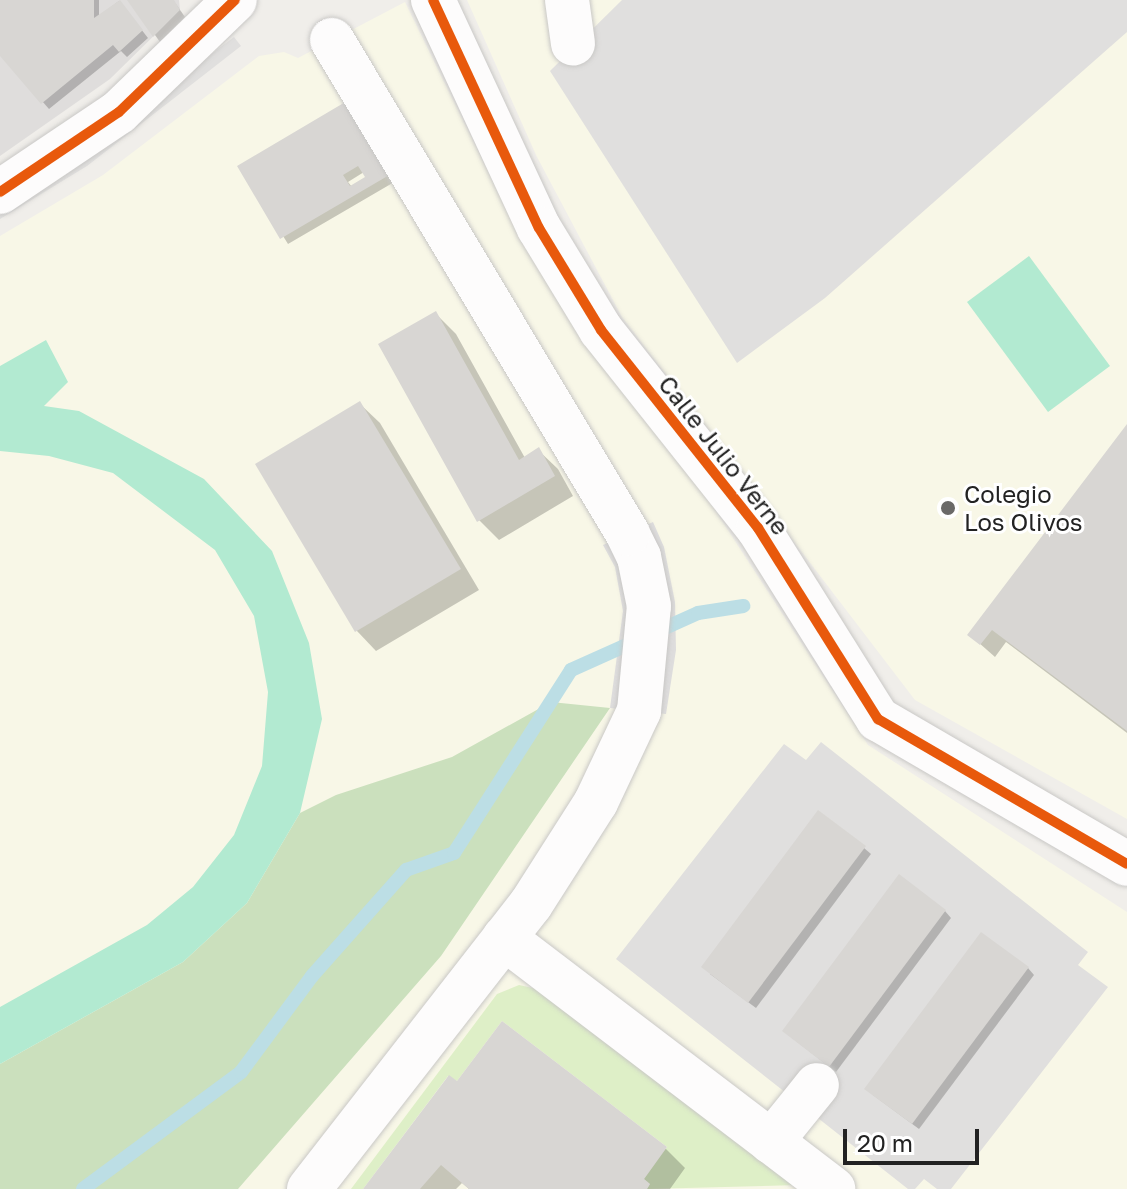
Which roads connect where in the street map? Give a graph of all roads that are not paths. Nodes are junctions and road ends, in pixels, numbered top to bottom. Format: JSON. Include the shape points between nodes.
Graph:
{"nodes":[{"id":1,"x":235,"y":0,"type":"edge"},
{"id":2,"x":433,"y":0,"type":"edge"},
{"id":3,"x":567,"y":0,"type":"edge"},
{"id":4,"x":332,"y":40,"type":"dead end"},
{"id":5,"x":573,"y":44,"type":"dead end"},
{"id":6,"x":0,"y":192,"type":"edge"},
{"id":7,"x":1127,"y":864,"type":"edge"},
{"id":8,"x":504,"y":938,"type":"junction"},
{"id":9,"x":817,"y":1085,"type":"dead end"},
{"id":10,"x":771,"y":1142,"type":"junction"},
{"id":11,"x":309,"y":1189,"type":"edge"},
{"id":12,"x":833,"y":1189,"type":"edge"}],
"edges":[{"from":1,"to":6,"type":"street","via":[[119,112]]},
{"from":2,"to":7,"type":"street","name":"Calle Julio Verne","via":[[539,228],[601,330],[758,528],[878,719]]},
{"from":3,"to":5,"type":"street"},
{"from":4,"to":8,"type":"street","via":[[628,534],[639,557],[649,606],[639,711],[596,802]]},
{"from":8,"to":10,"type":"street"},
{"from":8,"to":11,"type":"street"},
{"from":9,"to":10,"type":"street"},
{"from":10,"to":12,"type":"street"}]}
